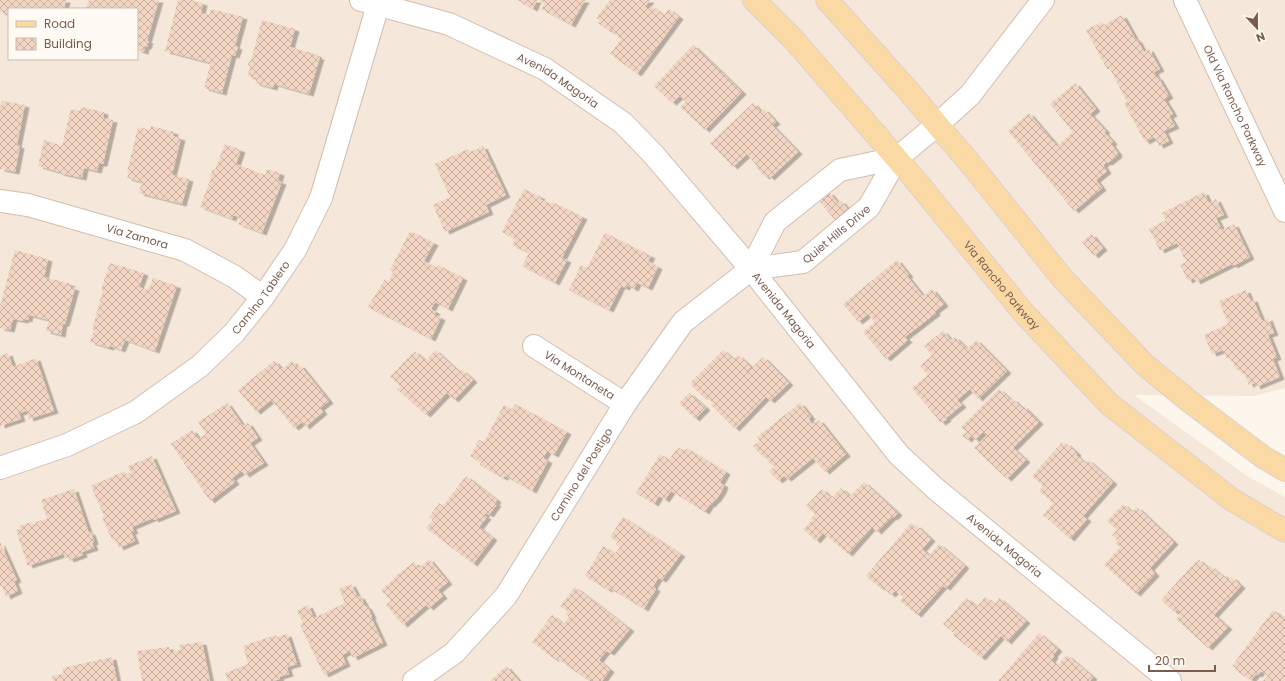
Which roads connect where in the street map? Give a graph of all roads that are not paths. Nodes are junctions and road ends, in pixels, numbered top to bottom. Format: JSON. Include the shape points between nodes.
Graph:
{"nodes":[{"id":1,"x":754,"y":0,"type":"edge"},
{"id":2,"x":828,"y":0,"type":"edge"},
{"id":3,"x":1043,"y":0,"type":"edge"},
{"id":4,"x":1186,"y":0,"type":"edge"},
{"id":5,"x":370,"y":2,"type":"edge"},
{"id":6,"x":937,"y":125,"type":"junction"},
{"id":7,"x":896,"y":158,"type":"junction"},
{"id":8,"x":0,"y":201,"type":"edge"},
{"id":9,"x":1285,"y":211,"type":"edge"},
{"id":10,"x":750,"y":269,"type":"junction"},
{"id":11,"x":263,"y":297,"type":"junction"},
{"id":12,"x":534,"y":346,"type":"dead end"},
{"id":13,"x":625,"y":404,"type":"junction"},
{"id":14,"x":0,"y":468,"type":"edge"},
{"id":15,"x":1285,"y":470,"type":"edge"},
{"id":16,"x":1285,"y":531,"type":"edge"},
{"id":17,"x":414,"y":681,"type":"edge"},
{"id":18,"x":1170,"y":681,"type":"edge"}],
"edges":[{"from":1,"to":7,"type":"main road","name":"Via Rancho Parkway","via":[[794,40]]},
{"from":2,"to":6,"type":"main road"},
{"from":3,"to":6,"type":"street","name":"Quiet Hills Drive","via":[[970,95]]},
{"from":4,"to":9,"type":"street","name":"Old Via Rancho Parkway"},
{"from":5,"to":10,"type":"street","name":"Avenida Magoria","via":[[449,24],[545,69],[623,123],[653,154]]},
{"from":5,"to":11,"type":"street","name":"Camino Tablero","via":[[321,198],[295,250]]},
{"from":6,"to":7,"type":"street","name":"Quiet Hills Drive"},
{"from":6,"to":15,"type":"main road","via":[[1064,279],[1145,365],[1263,457]]},
{"from":7,"to":10,"type":"street","name":"Quiet Hills Drive","via":[[840,170],[775,222]]},
{"from":7,"to":10,"type":"street","name":"Quiet Hills Drive","via":[[869,208],[804,262]]},
{"from":7,"to":16,"type":"main road","name":"Via Rancho Parkway","via":[[1022,311],[1109,404],[1231,500]]},
{"from":8,"to":11,"type":"street","name":"Via Zamora","via":[[28,205],[184,250],[235,277]]},
{"from":10,"to":13,"type":"street","name":"Camino del Postigo","via":[[683,322]]},
{"from":10,"to":18,"type":"street","name":"Avenida Magoria","via":[[899,455],[937,490]]},
{"from":11,"to":14,"type":"street","name":"Camino Tablero","via":[[234,333],[200,366],[136,412],[67,445]]},
{"from":12,"to":13,"type":"street","name":"Via Montaneta"},
{"from":13,"to":17,"type":"street","name":"Camino del Postigo","via":[[506,596],[454,653]]}]}
